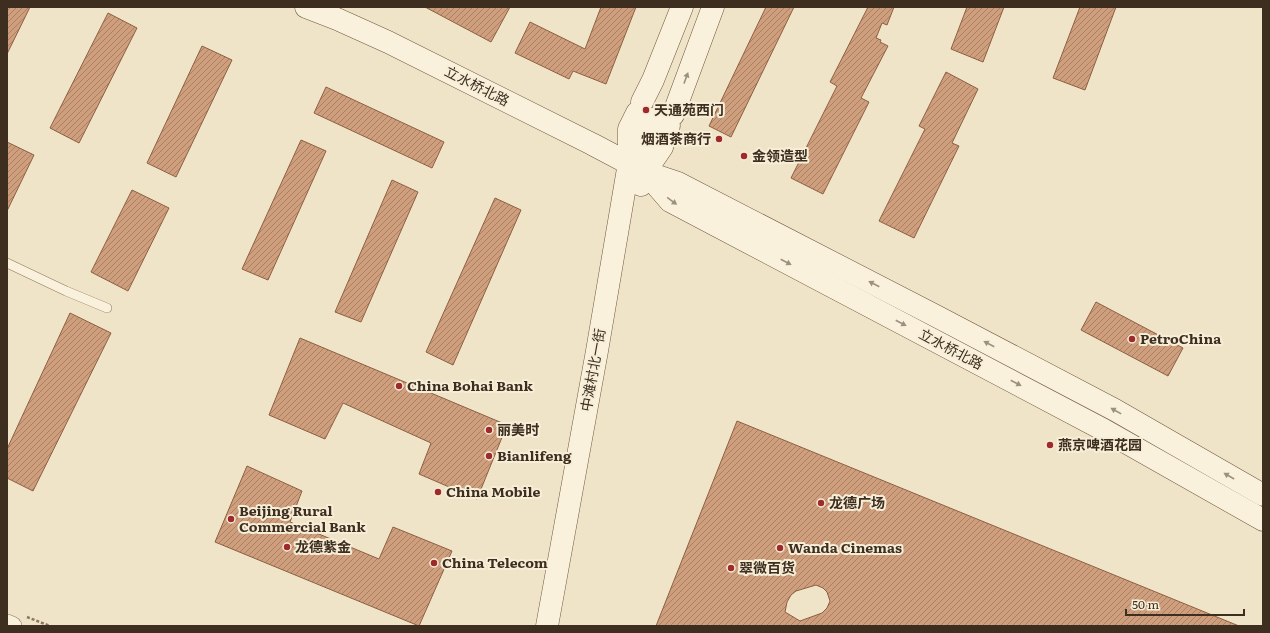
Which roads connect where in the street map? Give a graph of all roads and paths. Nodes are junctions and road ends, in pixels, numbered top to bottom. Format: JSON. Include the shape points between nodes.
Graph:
{"nodes":[{"id":1,"x":306,"y":7,"type":"edge"},
{"id":2,"x":682,"y":7,"type":"edge"},
{"id":3,"x":713,"y":7,"type":"edge"},
{"id":4,"x":655,"y":114,"type":"junction"},
{"id":5,"x":637,"y":168,"type":"junction"},
{"id":6,"x":7,"y":263,"type":"edge"},
{"id":7,"x":107,"y":308,"type":"dead end"},
{"id":8,"x":1263,"y":495,"type":"edge"},
{"id":9,"x":1263,"y":520,"type":"edge"},
{"id":10,"x":18,"y":621,"type":"edge"},
{"id":11,"x":7,"y":624,"type":"edge"},
{"id":12,"x":50,"y":626,"type":"edge"},
{"id":13,"x":547,"y":626,"type":"edge"},
{"id":14,"x":557,"y":626,"type":"edge"}],
"edges":[{"from":1,"to":5,"type":"street","name":"立水桥北路","via":[[395,46]]},
{"from":2,"to":4,"type":"street","via":[[653,80]]},
{"from":4,"to":3,"type":"street","name":"中滩村北一街","one_way":true},
{"from":4,"to":5,"type":"street","name":"中滩村北一街","via":[[662,147]]},
{"from":4,"to":5,"type":"street","via":[[630,129]]},
{"from":8,"to":5,"type":"street","name":"立水桥北路","one_way":true,"via":[[1115,410],[941,318],[678,183]]},
{"from":5,"to":9,"type":"street","name":"立水桥北路","one_way":true,"via":[[670,201],[1098,427]]},
{"from":5,"to":13,"type":"street","name":"中滩村北一街","via":[[598,343]]},
{"from":5,"to":14,"type":"street","name":"中滩村北一街","via":[[637,194]]},
{"from":6,"to":7,"type":"lane"},
{"from":10,"to":11,"type":"street"},
{"from":10,"to":12,"type":"path"}]}
